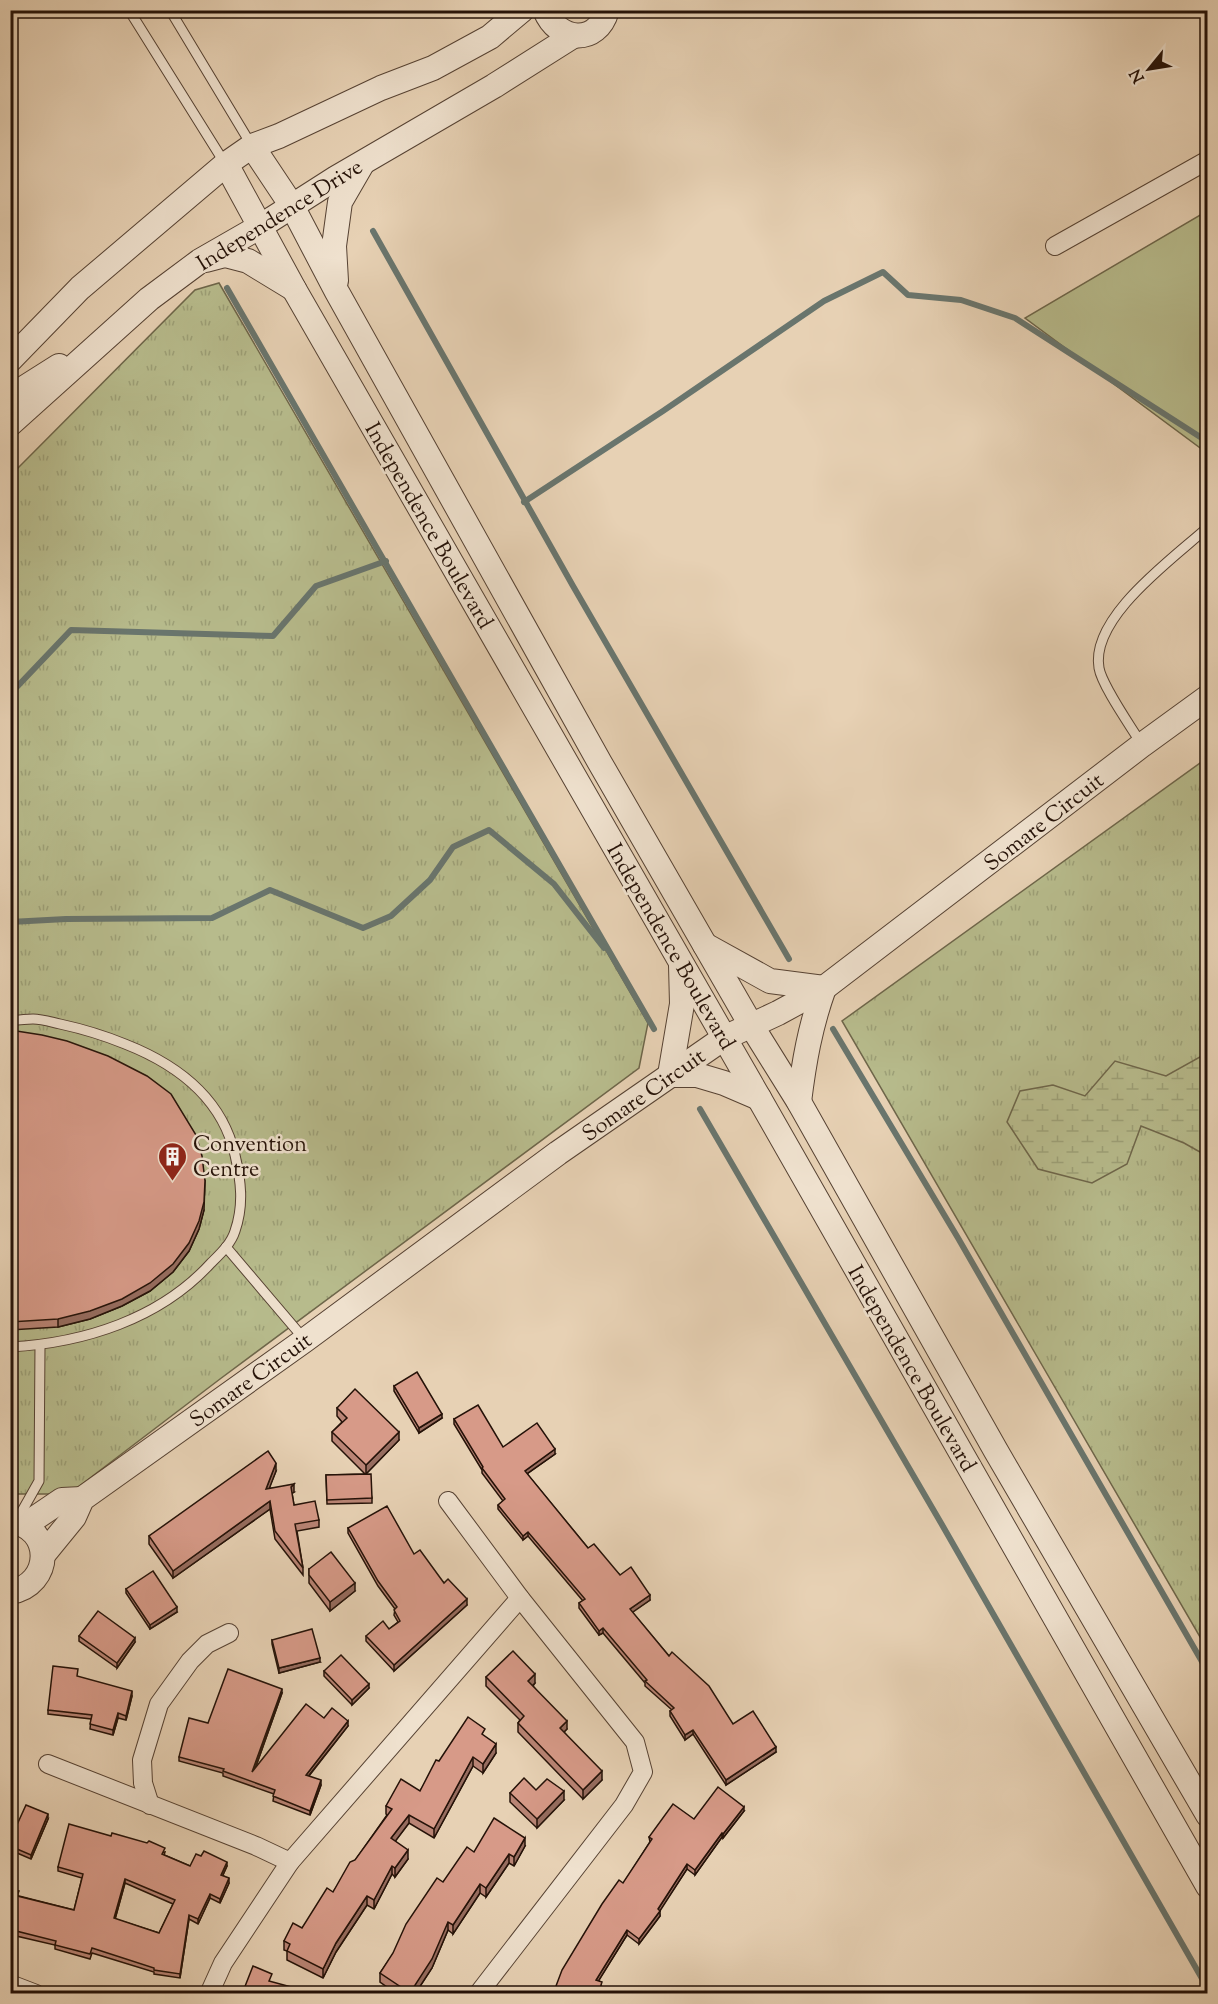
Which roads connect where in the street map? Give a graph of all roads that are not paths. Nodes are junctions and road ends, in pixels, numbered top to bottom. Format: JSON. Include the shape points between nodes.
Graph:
{"nodes":[{"id":1,"x":129,"y":10,"type":"edge"},
{"id":2,"x":170,"y":10,"type":"edge"},
{"id":3,"x":522,"y":10,"type":"edge"},
{"id":4,"x":545,"y":10,"type":"edge"},
{"id":5,"x":607,"y":10,"type":"edge"},
{"id":6,"x":573,"y":36,"type":"junction"},
{"id":7,"x":252,"y":146,"type":"junction"},
{"id":8,"x":1208,"y":160,"type":"edge"},
{"id":9,"x":364,"y":162,"type":"junction"},
{"id":10,"x":226,"y":164,"type":"junction"},
{"id":11,"x":292,"y":206,"type":"junction"},
{"id":12,"x":261,"y":226,"type":"junction"},
{"id":13,"x":1054,"y":246,"type":"dead end"},
{"id":14,"x":200,"y":261,"type":"junction"},
{"id":15,"x":294,"y":289,"type":"junction"},
{"id":16,"x":337,"y":292,"type":"junction"},
{"id":17,"x":105,"y":340,"type":"junction"},
{"id":18,"x":10,"y":360,"type":"edge"},
{"id":19,"x":10,"y":397,"type":"edge"},
{"id":20,"x":10,"y":424,"type":"edge"},
{"id":21,"x":1208,"y":527,"type":"edge"},
{"id":22,"x":1208,"y":697,"type":"edge"},
{"id":23,"x":1142,"y":744,"type":"junction"},
{"id":24,"x":705,"y":945,"type":"junction"},
{"id":25,"x":681,"y":962,"type":"junction"},
{"id":26,"x":824,"y":988,"type":"junction"},
{"id":27,"x":10,"y":1021,"type":"edge"},
{"id":28,"x":751,"y":1025,"type":"junction"},
{"id":29,"x":724,"y":1038,"type":"junction"},
{"id":30,"x":670,"y":1075,"type":"junction"},
{"id":31,"x":759,"y":1098,"type":"junction"},
{"id":32,"x":799,"y":1102,"type":"junction"},
{"id":33,"x":226,"y":1248,"type":"junction"},
{"id":34,"x":305,"y":1340,"type":"junction"},
{"id":35,"x":40,"y":1346,"type":"junction"},
{"id":36,"x":10,"y":1347,"type":"edge"},
{"id":37,"x":82,"y":1498,"type":"junction"},
{"id":38,"x":448,"y":1501,"type":"dead end"},
{"id":39,"x":17,"y":1522,"type":"edge"},
{"id":40,"x":43,"y":1555,"type":"junction"},
{"id":41,"x":10,"y":1592,"type":"edge"},
{"id":42,"x":520,"y":1598,"type":"junction"},
{"id":43,"x":229,"y":1634,"type":"dead end"},
{"id":44,"x":48,"y":1764,"type":"dead end"},
{"id":45,"x":150,"y":1805,"type":"junction"},
{"id":46,"x":1208,"y":1815,"type":"edge"},
{"id":47,"x":290,"y":1862,"type":"junction"},
{"id":48,"x":1208,"y":1886,"type":"edge"},
{"id":49,"x":10,"y":1984,"type":"edge"},
{"id":50,"x":33,"y":1993,"type":"edge"},
{"id":51,"x":209,"y":1994,"type":"edge"},
{"id":52,"x":478,"y":1994,"type":"edge"}],
"edges":[{"from":1,"to":10,"type":"lane","name":"Independence Boulevard"},
{"from":2,"to":7,"type":"lane","name":"Independence Boulevard"},
{"from":3,"to":7,"type":"street","via":[[490,37],[433,68]]},
{"from":4,"to":6,"type":"street","via":[[555,27]]},
{"from":5,"to":6,"type":"street","name":"Independence Drive","via":[[597,29]]},
{"from":6,"to":9,"type":"street","name":"Independence Drive"},
{"from":7,"to":10,"type":"street"},
{"from":7,"to":11,"type":"street","name":"Independence Boulevard"},
{"from":8,"to":13,"type":"street"},
{"from":9,"to":11,"type":"street","name":"Independence Drive"},
{"from":9,"to":16,"type":"street","via":[[340,202],[334,246]]},
{"from":10,"to":12,"type":"street","name":"Independence Boulevard"},
{"from":10,"to":18,"type":"street","via":[[80,288]]},
{"from":11,"to":12,"type":"street","name":"Independence Drive"},
{"from":11,"to":16,"type":"street","name":"Independence Boulevard"},
{"from":12,"to":14,"type":"street","name":"Independence Drive"},
{"from":12,"to":15,"type":"street","name":"Independence Boulevard"},
{"from":14,"to":15,"type":"street","via":[[225,255],[248,261]]},
{"from":14,"to":17,"type":"street","name":"Independence Drive","via":[[148,299]]},
{"from":15,"to":25,"type":"street","name":"Independence Boulevard"},
{"from":16,"to":24,"type":"street","name":"Independence Boulevard"},
{"from":17,"to":19,"type":"street"},
{"from":17,"to":20,"type":"street","name":"Independence Drive"},
{"from":21,"to":23,"type":"lane","via":[[1134,594],[1107,628],[1099,653],[1099,670]]},
{"from":22,"to":23,"type":"street","name":"Somare Circuit"},
{"from":23,"to":26,"type":"street","name":"Somare Circuit"},
{"from":24,"to":26,"type":"street","via":[[770,981]]},
{"from":24,"to":28,"type":"street","name":"Independence Boulevard"},
{"from":25,"to":29,"type":"street","name":"Independence Boulevard"},
{"from":25,"to":30,"type":"street","via":[[682,1004]]},
{"from":26,"to":28,"type":"street","name":"Somare Circuit"},
{"from":26,"to":32,"type":"street","via":[[804,1058]]},
{"from":27,"to":33,"type":"lane","via":[[36,1018],[97,1032],[154,1057],[184,1075],[208,1098],[232,1142],[240,1176],[242,1208]]},
{"from":28,"to":29,"type":"street","name":"Somare Circuit"},
{"from":28,"to":32,"type":"street","name":"Independence Boulevard"},
{"from":29,"to":30,"type":"street","name":"Somare Circuit"},
{"from":29,"to":31,"type":"street","name":"Independence Boulevard"},
{"from":30,"to":31,"type":"street","via":[[697,1075]]},
{"from":30,"to":34,"type":"street","name":"Somare Circuit"},
{"from":31,"to":48,"type":"street","name":"Independence Boulevard"},
{"from":32,"to":46,"type":"street","name":"Independence Boulevard"},
{"from":33,"to":34,"type":"lane"},
{"from":33,"to":35,"type":"lane","via":[[186,1287],[142,1315],[87,1335]]},
{"from":34,"to":37,"type":"street","name":"Somare Circuit"},
{"from":35,"to":36,"type":"lane"},
{"from":35,"to":39,"type":"lane","via":[[39,1481]]},
{"from":37,"to":39,"type":"street","name":"Somare Circuit","via":[[62,1500]]},
{"from":37,"to":40,"type":"street","name":"Somare Circuit","via":[[74,1517]]},
{"from":38,"to":42,"type":"street"},
{"from":39,"to":40,"type":"street","via":[[38,1538]]},
{"from":40,"to":41,"type":"street","name":"Somare Circuit","via":[[39,1574],[33,1581]]},
{"from":42,"to":47,"type":"street"},
{"from":42,"to":52,"type":"street","via":[[635,1742],[643,1772],[624,1805]]},
{"from":43,"to":45,"type":"street","via":[[207,1644],[159,1704],[142,1760],[143,1783]]},
{"from":44,"to":45,"type":"street"},
{"from":45,"to":47,"type":"street"},
{"from":47,"to":51,"type":"street","via":[[223,1963]]},
{"from":49,"to":50,"type":"street"}]}
